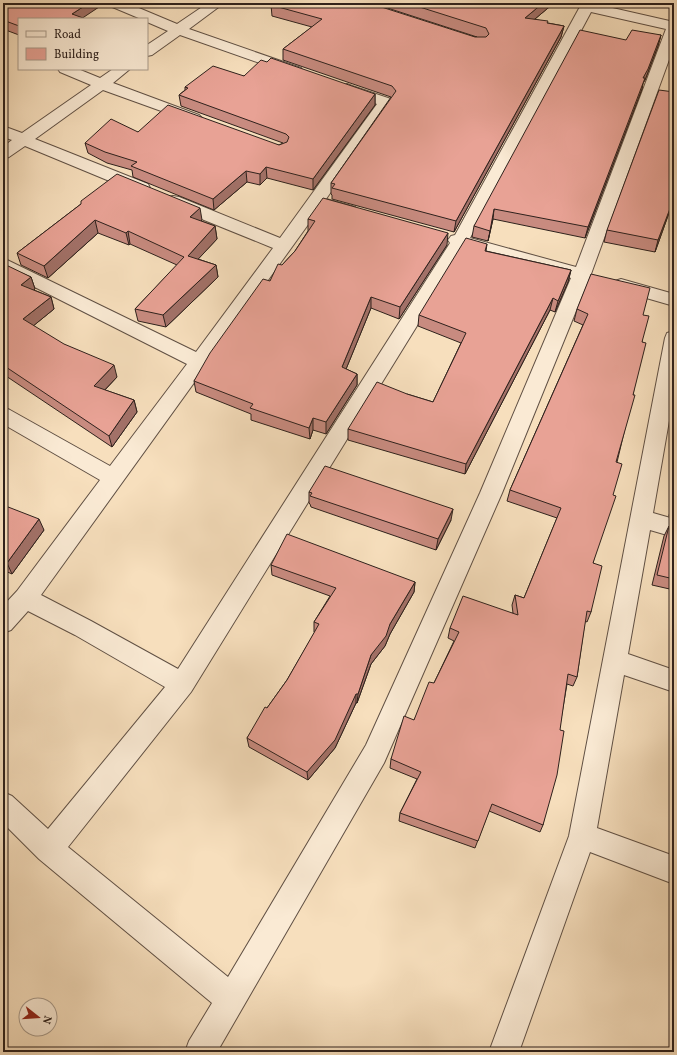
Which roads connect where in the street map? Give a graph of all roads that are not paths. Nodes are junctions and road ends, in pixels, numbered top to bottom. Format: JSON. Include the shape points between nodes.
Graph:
{"nodes":[{"id":1,"x":115,"y":3,"type":"edge"},
{"id":2,"x":217,"y":3,"type":"edge"},
{"id":3,"x":589,"y":5,"type":"edge"},
{"id":4,"x":674,"y":27,"type":"edge"},
{"id":5,"x":178,"y":30,"type":"junction"},
{"id":6,"x":148,"y":51,"type":"edge"},
{"id":7,"x":67,"y":70,"type":"edge"},
{"id":8,"x":122,"y":70,"type":"edge"},
{"id":9,"x":312,"y":77,"type":"edge"},
{"id":10,"x":101,"y":84,"type":"junction"},
{"id":11,"x":334,"y":84,"type":"edge"},
{"id":12,"x":205,"y":122,"type":"edge"},
{"id":13,"x":3,"y":131,"type":"edge"},
{"id":14,"x":23,"y":139,"type":"junction"},
{"id":15,"x":3,"y":154,"type":"edge"},
{"id":16,"x":316,"y":202,"type":"junction"},
{"id":17,"x":369,"y":216,"type":"edge"},
{"id":18,"x":437,"y":235,"type":"edge"},
{"id":19,"x":460,"y":241,"type":"junction"},
{"id":20,"x":283,"y":246,"type":"junction"},
{"id":21,"x":3,"y":264,"type":"edge"},
{"id":22,"x":595,"y":278,"type":"junction"},
{"id":23,"x":674,"y":300,"type":"edge"},
{"id":24,"x":674,"y":338,"type":"edge"},
{"id":25,"x":198,"y":361,"type":"junction"},
{"id":26,"x":3,"y":416,"type":"edge"},
{"id":27,"x":113,"y":477,"type":"junction"},
{"id":28,"x":640,"y":519,"type":"junction"},
{"id":29,"x":674,"y":528,"type":"edge"},
{"id":30,"x":25,"y":598,"type":"junction"},
{"id":31,"x":3,"y":624,"type":"edge"},
{"id":32,"x":615,"y":661,"type":"junction"},
{"id":33,"x":674,"y":681,"type":"edge"},
{"id":34,"x":182,"y":684,"type":"junction"},
{"id":35,"x":3,"y":805,"type":"edge"},
{"id":36,"x":582,"y":836,"type":"junction"},
{"id":37,"x":49,"y":849,"type":"junction"},
{"id":38,"x":674,"y":870,"type":"edge"},
{"id":39,"x":231,"y":999,"type":"junction"},
{"id":40,"x":200,"y":1052,"type":"edge"},
{"id":41,"x":504,"y":1052,"type":"edge"}],
"edges":[{"from":1,"to":5,"type":"street"},
{"from":2,"to":5,"type":"street"},
{"from":3,"to":4,"type":"street"},
{"from":3,"to":19,"type":"street"},
{"from":4,"to":22,"type":"street"},
{"from":5,"to":6,"type":"street"},
{"from":5,"to":9,"type":"street"},
{"from":7,"to":10,"type":"street"},
{"from":8,"to":10,"type":"street"},
{"from":10,"to":12,"type":"street"},
{"from":10,"to":14,"type":"street"},
{"from":11,"to":16,"type":"street","via":[[386,102]]},
{"from":13,"to":14,"type":"street"},
{"from":14,"to":15,"type":"street"},
{"from":14,"to":20,"type":"street"},
{"from":16,"to":17,"type":"street"},
{"from":16,"to":20,"type":"street"},
{"from":18,"to":19,"type":"street"},
{"from":19,"to":22,"type":"street"},
{"from":19,"to":34,"type":"street"},
{"from":20,"to":25,"type":"street"},
{"from":21,"to":25,"type":"street"},
{"from":22,"to":23,"type":"street"},
{"from":22,"to":39,"type":"street","via":[[491,493],[374,754]]},
{"from":24,"to":28,"type":"street"},
{"from":25,"to":27,"type":"street"},
{"from":26,"to":27,"type":"street"},
{"from":27,"to":30,"type":"street"},
{"from":28,"to":29,"type":"street"},
{"from":28,"to":32,"type":"street"},
{"from":30,"to":31,"type":"street"},
{"from":30,"to":34,"type":"street"},
{"from":32,"to":33,"type":"street"},
{"from":32,"to":36,"type":"street"},
{"from":34,"to":37,"type":"street"},
{"from":35,"to":37,"type":"street"},
{"from":36,"to":38,"type":"street"},
{"from":36,"to":41,"type":"street"},
{"from":37,"to":39,"type":"street"},
{"from":39,"to":40,"type":"street"}]}
